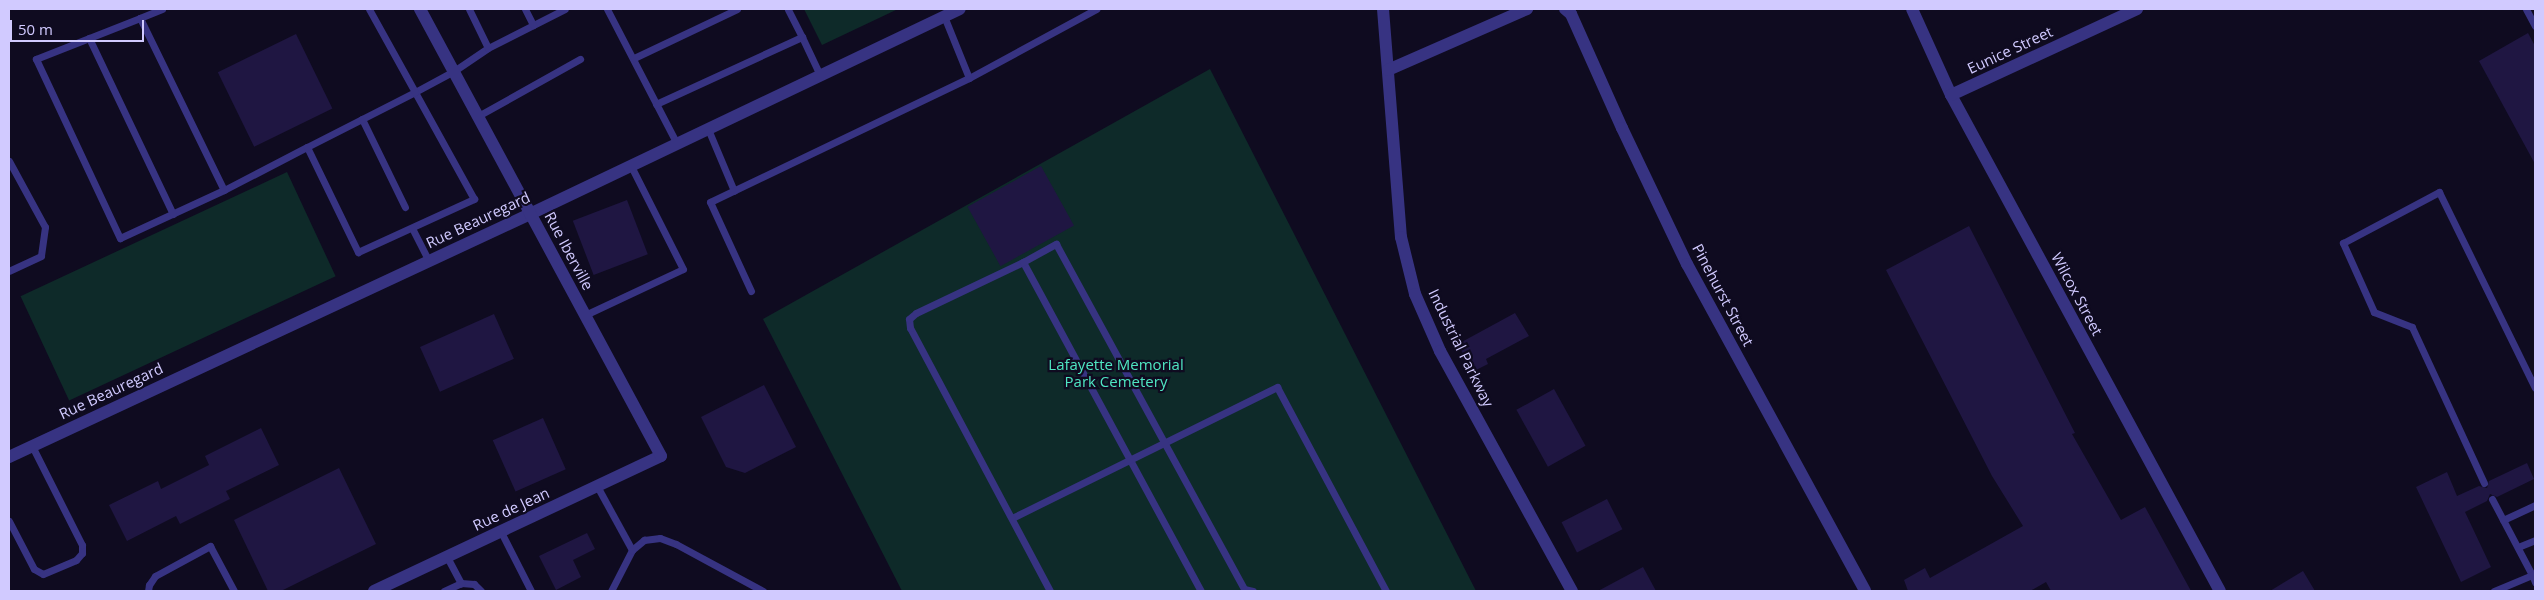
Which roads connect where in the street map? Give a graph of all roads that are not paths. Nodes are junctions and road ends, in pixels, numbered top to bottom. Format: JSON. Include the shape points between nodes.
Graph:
{"nodes":[{"id":1,"x":162,"y":9,"type":"edge"},
{"id":2,"x":369,"y":9,"type":"edge"},
{"id":3,"x":420,"y":9,"type":"edge"},
{"id":4,"x":469,"y":9,"type":"edge"},
{"id":5,"x":525,"y":9,"type":"edge"},
{"id":6,"x":565,"y":9,"type":"edge"},
{"id":7,"x":608,"y":9,"type":"edge"},
{"id":8,"x":737,"y":9,"type":"edge"},
{"id":9,"x":788,"y":9,"type":"edge"},
{"id":10,"x":960,"y":9,"type":"edge"},
{"id":11,"x":1096,"y":9,"type":"edge"},
{"id":12,"x":1383,"y":9,"type":"edge"},
{"id":13,"x":1528,"y":9,"type":"edge"},
{"id":14,"x":1566,"y":9,"type":"edge"},
{"id":15,"x":1912,"y":9,"type":"edge"},
{"id":16,"x":2137,"y":9,"type":"edge"},
{"id":17,"x":2526,"y":9,"type":"edge"},
{"id":18,"x":944,"y":16,"type":"junction"},
{"id":19,"x":140,"y":18,"type":"junction"},
{"id":20,"x":533,"y":25,"type":"junction"},
{"id":21,"x":2535,"y":26,"type":"edge"},
{"id":22,"x":802,"y":37,"type":"junction"},
{"id":23,"x":89,"y":38,"type":"junction"},
{"id":24,"x":488,"y":48,"type":"junction"},
{"id":25,"x":634,"y":58,"type":"junction"},
{"id":26,"x":580,"y":59,"type":"dead end"},
{"id":27,"x":1388,"y":70,"type":"junction"},
{"id":28,"x":454,"y":71,"type":"junction"},
{"id":29,"x":820,"y":75,"type":"junction"},
{"id":30,"x":969,"y":78,"type":"junction"},
{"id":31,"x":415,"y":92,"type":"junction"},
{"id":32,"x":1951,"y":95,"type":"junction"},
{"id":33,"x":656,"y":104,"type":"junction"},
{"id":34,"x":478,"y":116,"type":"junction"},
{"id":35,"x":362,"y":119,"type":"junction"},
{"id":36,"x":708,"y":129,"type":"junction"},
{"id":37,"x":677,"y":144,"type":"junction"},
{"id":38,"x":307,"y":147,"type":"junction"},
{"id":39,"x":9,"y":161,"type":"edge"},
{"id":40,"x":631,"y":166,"type":"junction"},
{"id":41,"x":224,"y":190,"type":"junction"},
{"id":42,"x":734,"y":191,"type":"junction"},
{"id":43,"x":405,"y":208,"type":"dead end"},
{"id":44,"x":173,"y":214,"type":"junction"},
{"id":45,"x":530,"y":214,"type":"junction"},
{"id":46,"x":412,"y":228,"type":"junction"},
{"id":47,"x":429,"y":261,"type":"junction"},
{"id":48,"x":1023,"y":262,"type":"junction"},
{"id":49,"x":9,"y":271,"type":"edge"},
{"id":50,"x":751,"y":291,"type":"dead end"},
{"id":51,"x":585,"y":315,"type":"junction"},
{"id":52,"x":2535,"y":388,"type":"edge"},
{"id":53,"x":1164,"y":443,"type":"junction"},
{"id":54,"x":32,"y":446,"type":"junction"},
{"id":55,"x":661,"y":456,"type":"joint"},
{"id":56,"x":9,"y":457,"type":"edge"},
{"id":57,"x":1130,"y":460,"type":"junction"},
{"id":58,"x":2484,"y":483,"type":"dead end"},
{"id":59,"x":597,"y":486,"type":"junction"},
{"id":60,"x":2492,"y":499,"type":"dead end"},
{"id":61,"x":2535,"y":505,"type":"edge"},
{"id":62,"x":1012,"y":518,"type":"junction"},
{"id":63,"x":2503,"y":520,"type":"junction"},
{"id":64,"x":9,"y":521,"type":"edge"},
{"id":65,"x":501,"y":532,"type":"junction"},
{"id":66,"x":2535,"y":540,"type":"edge"},
{"id":67,"x":2518,"y":547,"type":"junction"},
{"id":68,"x":632,"y":550,"type":"junction"},
{"id":69,"x":447,"y":557,"type":"junction"},
{"id":70,"x":2534,"y":574,"type":"edge"},
{"id":71,"x":2535,"y":582,"type":"edge"},
{"id":72,"x":461,"y":583,"type":"junction"},
{"id":73,"x":148,"y":591,"type":"edge"},
{"id":74,"x":234,"y":591,"type":"edge"},
{"id":75,"x":374,"y":591,"type":"edge"},
{"id":76,"x":444,"y":591,"type":"edge"},
{"id":77,"x":481,"y":591,"type":"edge"},
{"id":78,"x":532,"y":591,"type":"edge"},
{"id":79,"x":611,"y":591,"type":"edge"},
{"id":80,"x":763,"y":591,"type":"edge"},
{"id":81,"x":1050,"y":591,"type":"edge"},
{"id":82,"x":1201,"y":591,"type":"edge"},
{"id":83,"x":1253,"y":591,"type":"edge"},
{"id":84,"x":1386,"y":591,"type":"edge"},
{"id":85,"x":1572,"y":591,"type":"edge"},
{"id":86,"x":1864,"y":591,"type":"edge"},
{"id":87,"x":2220,"y":591,"type":"edge"},
{"id":88,"x":2494,"y":591,"type":"edge"}],
"edges":[{"from":1,"to":19,"type":"lane"},
{"from":2,"to":31,"type":"lane"},
{"from":3,"to":28,"type":"street","name":"Rue Iberville"},
{"from":4,"to":24,"type":"lane"},
{"from":5,"to":20,"type":"lane"},
{"from":6,"to":20,"type":"lane"},
{"from":7,"to":25,"type":"lane"},
{"from":8,"to":25,"type":"lane"},
{"from":9,"to":22,"type":"lane"},
{"from":10,"to":18,"type":"street","name":"Rue Beauregard"},
{"from":11,"to":30,"type":"lane"},
{"from":12,"to":27,"type":"street","name":"Industrial Parkway"},
{"from":13,"to":27,"type":"street"},
{"from":14,"to":86,"type":"street","name":"Pinehurst Street","via":[[1687,264]]},
{"from":15,"to":32,"type":"street","name":"Wilcox Street"},
{"from":16,"to":32,"type":"street","name":"Eunice Street"},
{"from":17,"to":21,"type":"lane"},
{"from":18,"to":29,"type":"street","name":"Rue Beauregard"},
{"from":18,"to":30,"type":"lane"},
{"from":19,"to":23,"type":"lane"},
{"from":19,"to":41,"type":"lane"},
{"from":20,"to":24,"type":"lane"},
{"from":22,"to":29,"type":"lane"},
{"from":22,"to":33,"type":"lane"},
{"from":23,"to":44,"type":"lane"},
{"from":23,"to":44,"type":"lane","via":[[36,59],[115,229],[120,238]]},
{"from":24,"to":28,"type":"lane"},
{"from":25,"to":33,"type":"lane"},
{"from":26,"to":34,"type":"lane"},
{"from":27,"to":85,"type":"street","name":"Industrial Parkway","via":[[1401,237],[1415,294],[1440,351]]},
{"from":28,"to":31,"type":"lane"},
{"from":28,"to":34,"type":"street","name":"Rue Iberville"},
{"from":29,"to":36,"type":"street","name":"Rue Beauregard"},
{"from":30,"to":42,"type":"lane"},
{"from":31,"to":35,"type":"lane"},
{"from":31,"to":46,"type":"lane","via":[[474,199]]},
{"from":32,"to":87,"type":"street","name":"Wilcox Street"},
{"from":33,"to":37,"type":"lane"},
{"from":34,"to":45,"type":"street","name":"Rue Iberville"},
{"from":35,"to":38,"type":"lane"},
{"from":35,"to":43,"type":"lane"},
{"from":36,"to":37,"type":"street","name":"Rue Beauregard"},
{"from":36,"to":42,"type":"lane"},
{"from":37,"to":40,"type":"street","name":"Rue Beauregard"},
{"from":38,"to":41,"type":"lane"},
{"from":38,"to":46,"type":"lane","via":[[358,252]]},
{"from":39,"to":49,"type":"lane","via":[[45,228],[41,256]]},
{"from":40,"to":45,"type":"street","name":"Rue Beauregard"},
{"from":40,"to":51,"type":"lane","via":[[683,269]]},
{"from":41,"to":44,"type":"lane"},
{"from":42,"to":50,"type":"lane","via":[[710,202]]},
{"from":45,"to":47,"type":"street","name":"Rue Beauregard"},
{"from":45,"to":51,"type":"street","name":"Rue Iberville"},
{"from":46,"to":47,"type":"lane"},
{"from":47,"to":54,"type":"street","name":"Rue Beauregard"},
{"from":48,"to":53,"type":"lane","via":[[1056,244]]},
{"from":48,"to":57,"type":"lane"},
{"from":48,"to":62,"type":"lane","via":[[916,312],[909,319],[910,328]]},
{"from":51,"to":55,"type":"street","name":"Rue Iberville"},
{"from":52,"to":58,"type":"lane","via":[[2439,192],[2343,243],[2374,312],[2412,328]]},
{"from":53,"to":57,"type":"lane"},
{"from":53,"to":83,"type":"lane","via":[[1244,589]]},
{"from":53,"to":84,"type":"lane","via":[[1278,387]]},
{"from":54,"to":56,"type":"street","name":"Rue Beauregard"},
{"from":54,"to":64,"type":"lane","via":[[82,545],[82,553],[76,560],[43,574],[34,570]]},
{"from":55,"to":59,"type":"street","name":"Rue de Jean"},
{"from":57,"to":62,"type":"lane"},
{"from":57,"to":82,"type":"lane"},
{"from":59,"to":65,"type":"street","name":"Rue de Jean"},
{"from":59,"to":68,"type":"lane"},
{"from":60,"to":63,"type":"lane"},
{"from":61,"to":63,"type":"lane"},
{"from":62,"to":81,"type":"lane"},
{"from":63,"to":67,"type":"lane"},
{"from":65,"to":69,"type":"street","name":"Rue de Jean"},
{"from":65,"to":78,"type":"lane"},
{"from":66,"to":67,"type":"lane"},
{"from":67,"to":70,"type":"lane"},
{"from":68,"to":79,"type":"lane"},
{"from":68,"to":80,"type":"lane","via":[[644,540],[660,538]]},
{"from":69,"to":72,"type":"lane"},
{"from":69,"to":75,"type":"street","name":"Rue de Jean"},
{"from":70,"to":71,"type":"lane"},
{"from":70,"to":88,"type":"lane"},
{"from":72,"to":76,"type":"lane"},
{"from":72,"to":77,"type":"lane","via":[[474,584]]},
{"from":73,"to":74,"type":"lane","via":[[155,576],[210,546]]}]}
